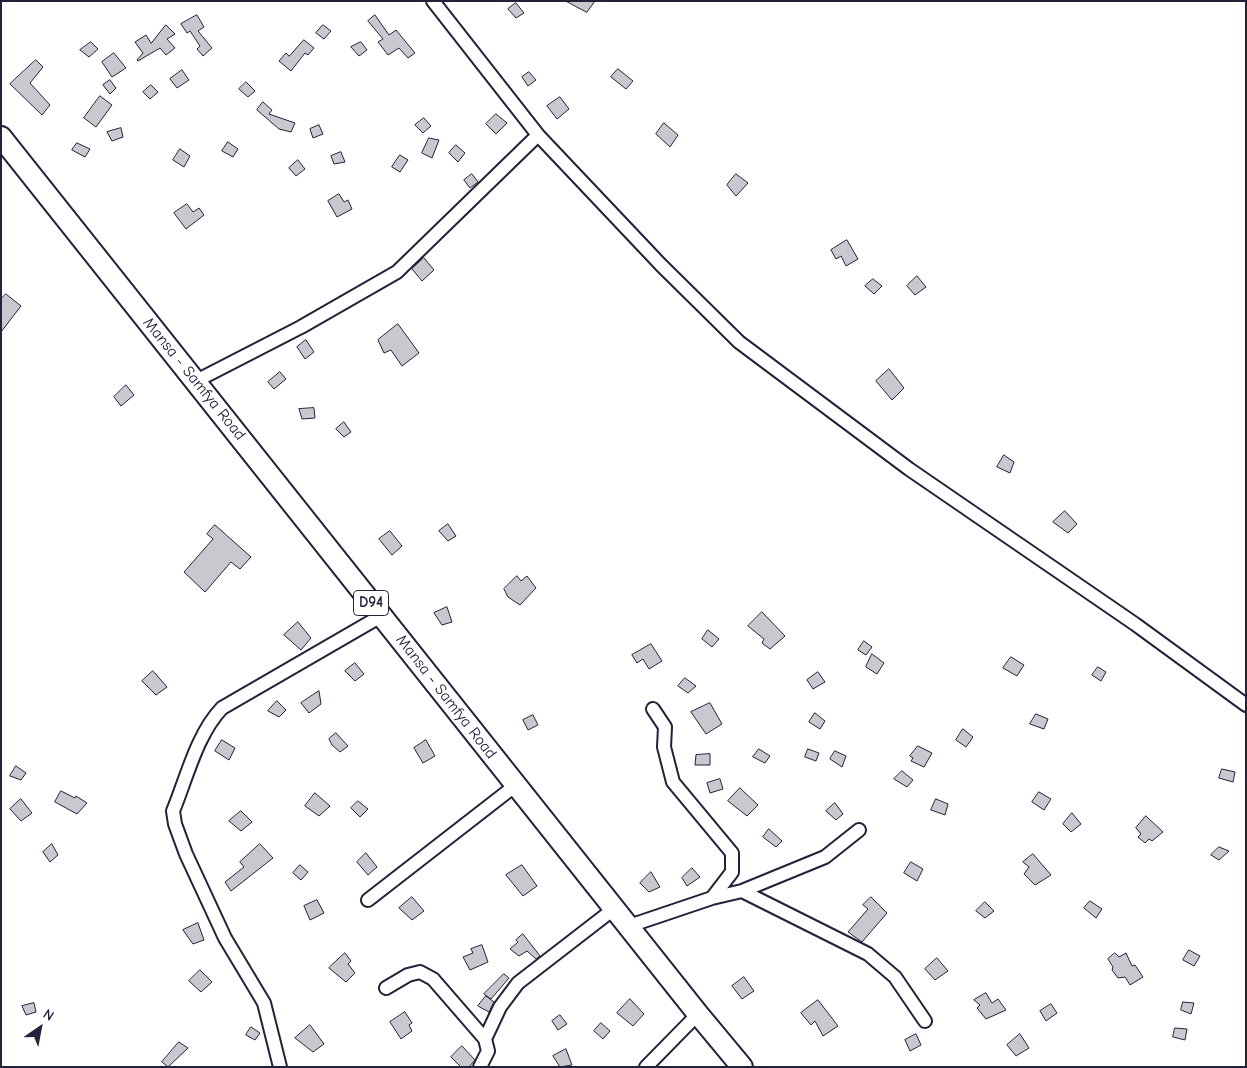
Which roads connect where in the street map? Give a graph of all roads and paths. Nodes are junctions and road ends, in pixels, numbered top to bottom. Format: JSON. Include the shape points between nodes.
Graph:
{"nodes":[{"id":1,"x":433,"y":1,"type":"edge"},
{"id":2,"x":538,"y":135,"type":"junction"},
{"id":3,"x":1,"y":138,"type":"edge"},
{"id":4,"x":196,"y":381,"type":"junction"},
{"id":5,"x":381,"y":616,"type":"junction"},
{"id":6,"x":1246,"y":705,"type":"edge"},
{"id":7,"x":653,"y":709,"type":"dead end"},
{"id":8,"x":516,"y":785,"type":"junction"},
{"id":9,"x":859,"y":830,"type":"dead end"},
{"id":10,"x":742,"y":891,"type":"junction"},
{"id":11,"x":712,"y":898,"type":"junction"},
{"id":12,"x":368,"y":900,"type":"dead end"},
{"id":13,"x":615,"y":908,"type":"junction"},
{"id":14,"x":629,"y":926,"type":"junction"},
{"id":15,"x":386,"y":988,"type":"dead end"},
{"id":16,"x":698,"y":1014,"type":"junction"},
{"id":17,"x":925,"y":1021,"type":"dead end"},
{"id":18,"x":486,"y":1039,"type":"junction"},
{"id":19,"x":280,"y":1067,"type":"edge"},
{"id":20,"x":480,"y":1067,"type":"edge"},
{"id":21,"x":646,"y":1067,"type":"edge"},
{"id":22,"x":742,"y":1067,"type":"edge"}],
"edges":[{"from":1,"to":2,"type":"street"},
{"from":2,"to":4,"type":"street","via":[[397,272],[301,327]]},
{"from":2,"to":6,"type":"street","via":[[739,342],[909,470],[1135,624]]},
{"from":3,"to":4,"type":"main road","name":"Mansa - Samfya Road","number":"D94"},
{"from":4,"to":5,"type":"main road","name":"Mansa - Samfya Road","number":"D94"},
{"from":5,"to":8,"type":"main road","name":"Mansa - Samfya Road","number":"D94"},
{"from":5,"to":19,"type":"street","via":[[222,708],[203,736],[173,810],[186,854],[225,938],[264,1003]]},
{"from":7,"to":11,"type":"street","via":[[665,727],[664,747],[673,782],[732,853],[732,872]]},
{"from":8,"to":12,"type":"street"},
{"from":8,"to":13,"type":"main road","name":"Mansa - Samfya Road","number":"D94"},
{"from":9,"to":10,"type":"street","via":[[825,857]]},
{"from":10,"to":11,"type":"street"},
{"from":10,"to":17,"type":"street","via":[[868,954],[895,978]]},
{"from":11,"to":14,"type":"street"},
{"from":13,"to":14,"type":"main road","name":"Mansa - Samfya Road","number":"D94"},
{"from":13,"to":18,"type":"street","via":[[518,983],[500,1008]]},
{"from":14,"to":16,"type":"main road","name":"Mansa - Samfya Road","number":"D94"},
{"from":15,"to":18,"type":"street","via":[[420,972],[432,979]]},
{"from":16,"to":21,"type":"street"},
{"from":16,"to":22,"type":"main road","name":"Mansa - Samfya Road","number":"D94"},
{"from":18,"to":20,"type":"street","via":[[488,1051]]}]}
